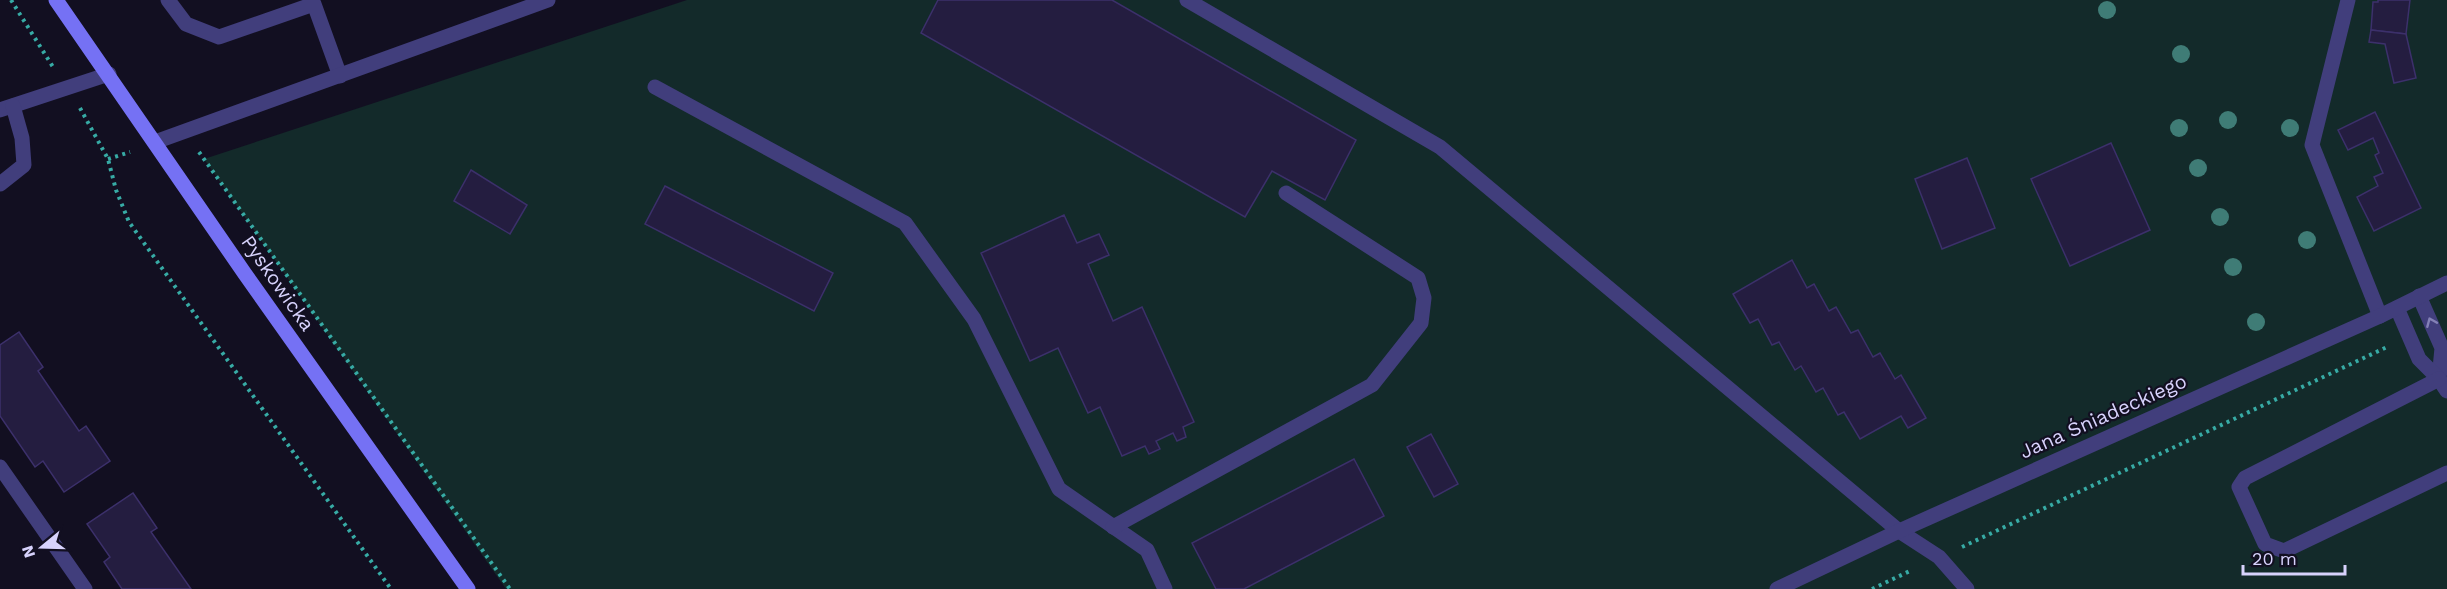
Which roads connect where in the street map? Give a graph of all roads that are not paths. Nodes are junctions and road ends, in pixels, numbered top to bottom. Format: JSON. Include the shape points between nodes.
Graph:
{"nodes":[{"id":1,"x":56,"y":0,"type":"edge"},
{"id":2,"x":168,"y":0,"type":"edge"},
{"id":3,"x":548,"y":0,"type":"edge"},
{"id":4,"x":1187,"y":0,"type":"edge"},
{"id":5,"x":2348,"y":0,"type":"edge"},
{"id":6,"x":109,"y":74,"type":"junction"},
{"id":7,"x":340,"y":76,"type":"junction"},
{"id":8,"x":655,"y":87,"type":"dead end"},
{"id":9,"x":7,"y":108,"type":"edge"},
{"id":10,"x":155,"y":142,"type":"junction"},
{"id":11,"x":0,"y":184,"type":"edge"},
{"id":12,"x":1286,"y":193,"type":"dead end"},
{"id":13,"x":2447,"y":283,"type":"edge"},
{"id":14,"x":2419,"y":297,"type":"junction"},
{"id":15,"x":2397,"y":308,"type":"junction"},
{"id":16,"x":2380,"y":316,"type":"junction"},
{"id":17,"x":2443,"y":385,"type":"edge"},
{"id":18,"x":0,"y":468,"type":"edge"},
{"id":19,"x":2447,"y":473,"type":"edge"},
{"id":20,"x":1113,"y":526,"type":"junction"},
{"id":21,"x":1899,"y":531,"type":"junction"},
{"id":22,"x":85,"y":589,"type":"edge"},
{"id":23,"x":468,"y":589,"type":"edge"},
{"id":24,"x":1165,"y":589,"type":"edge"},
{"id":25,"x":1777,"y":589,"type":"edge"},
{"id":26,"x":1967,"y":589,"type":"edge"}],
"edges":[{"from":1,"to":6,"type":"street","name":"Pyskowicka"},
{"from":2,"to":7,"type":"street","via":[[186,24],[219,38],[314,4]]},
{"from":3,"to":7,"type":"street"},
{"from":4,"to":21,"type":"street","via":[[1440,147]]},
{"from":5,"to":16,"type":"street","via":[[2312,145]]},
{"from":6,"to":9,"type":"street"},
{"from":6,"to":10,"type":"street","name":"Pyskowicka"},
{"from":7,"to":10,"type":"street"},
{"from":8,"to":20,"type":"street","via":[[905,223],[974,319],[1059,489]]},
{"from":9,"to":11,"type":"street","via":[[22,138],[24,165]]},
{"from":10,"to":23,"type":"street","name":"Pyskowicka"},
{"from":12,"to":20,"type":"street","via":[[1418,278],[1424,298],[1421,323],[1372,385]]},
{"from":13,"to":14,"type":"street","name":"Jana Śniadeckiego"},
{"from":14,"to":15,"type":"street","name":"Jana Śniadeckiego"},
{"from":17,"to":14,"type":"street","one_way":true,"via":[[2442,348]]},
{"from":15,"to":16,"type":"street","name":"Jana Śniadeckiego"},
{"from":15,"to":17,"type":"street","via":[[2419,359]]},
{"from":16,"to":21,"type":"street","name":"Jana Śniadeckiego"},
{"from":17,"to":19,"type":"street","via":[[2245,478],[2239,488],[2265,544],[2284,551]]},
{"from":18,"to":22,"type":"street"},
{"from":20,"to":24,"type":"street","via":[[1147,550]]},
{"from":21,"to":25,"type":"street","name":"Jana Śniadeckiego"},
{"from":21,"to":26,"type":"street","via":[[1939,558]]}]}
